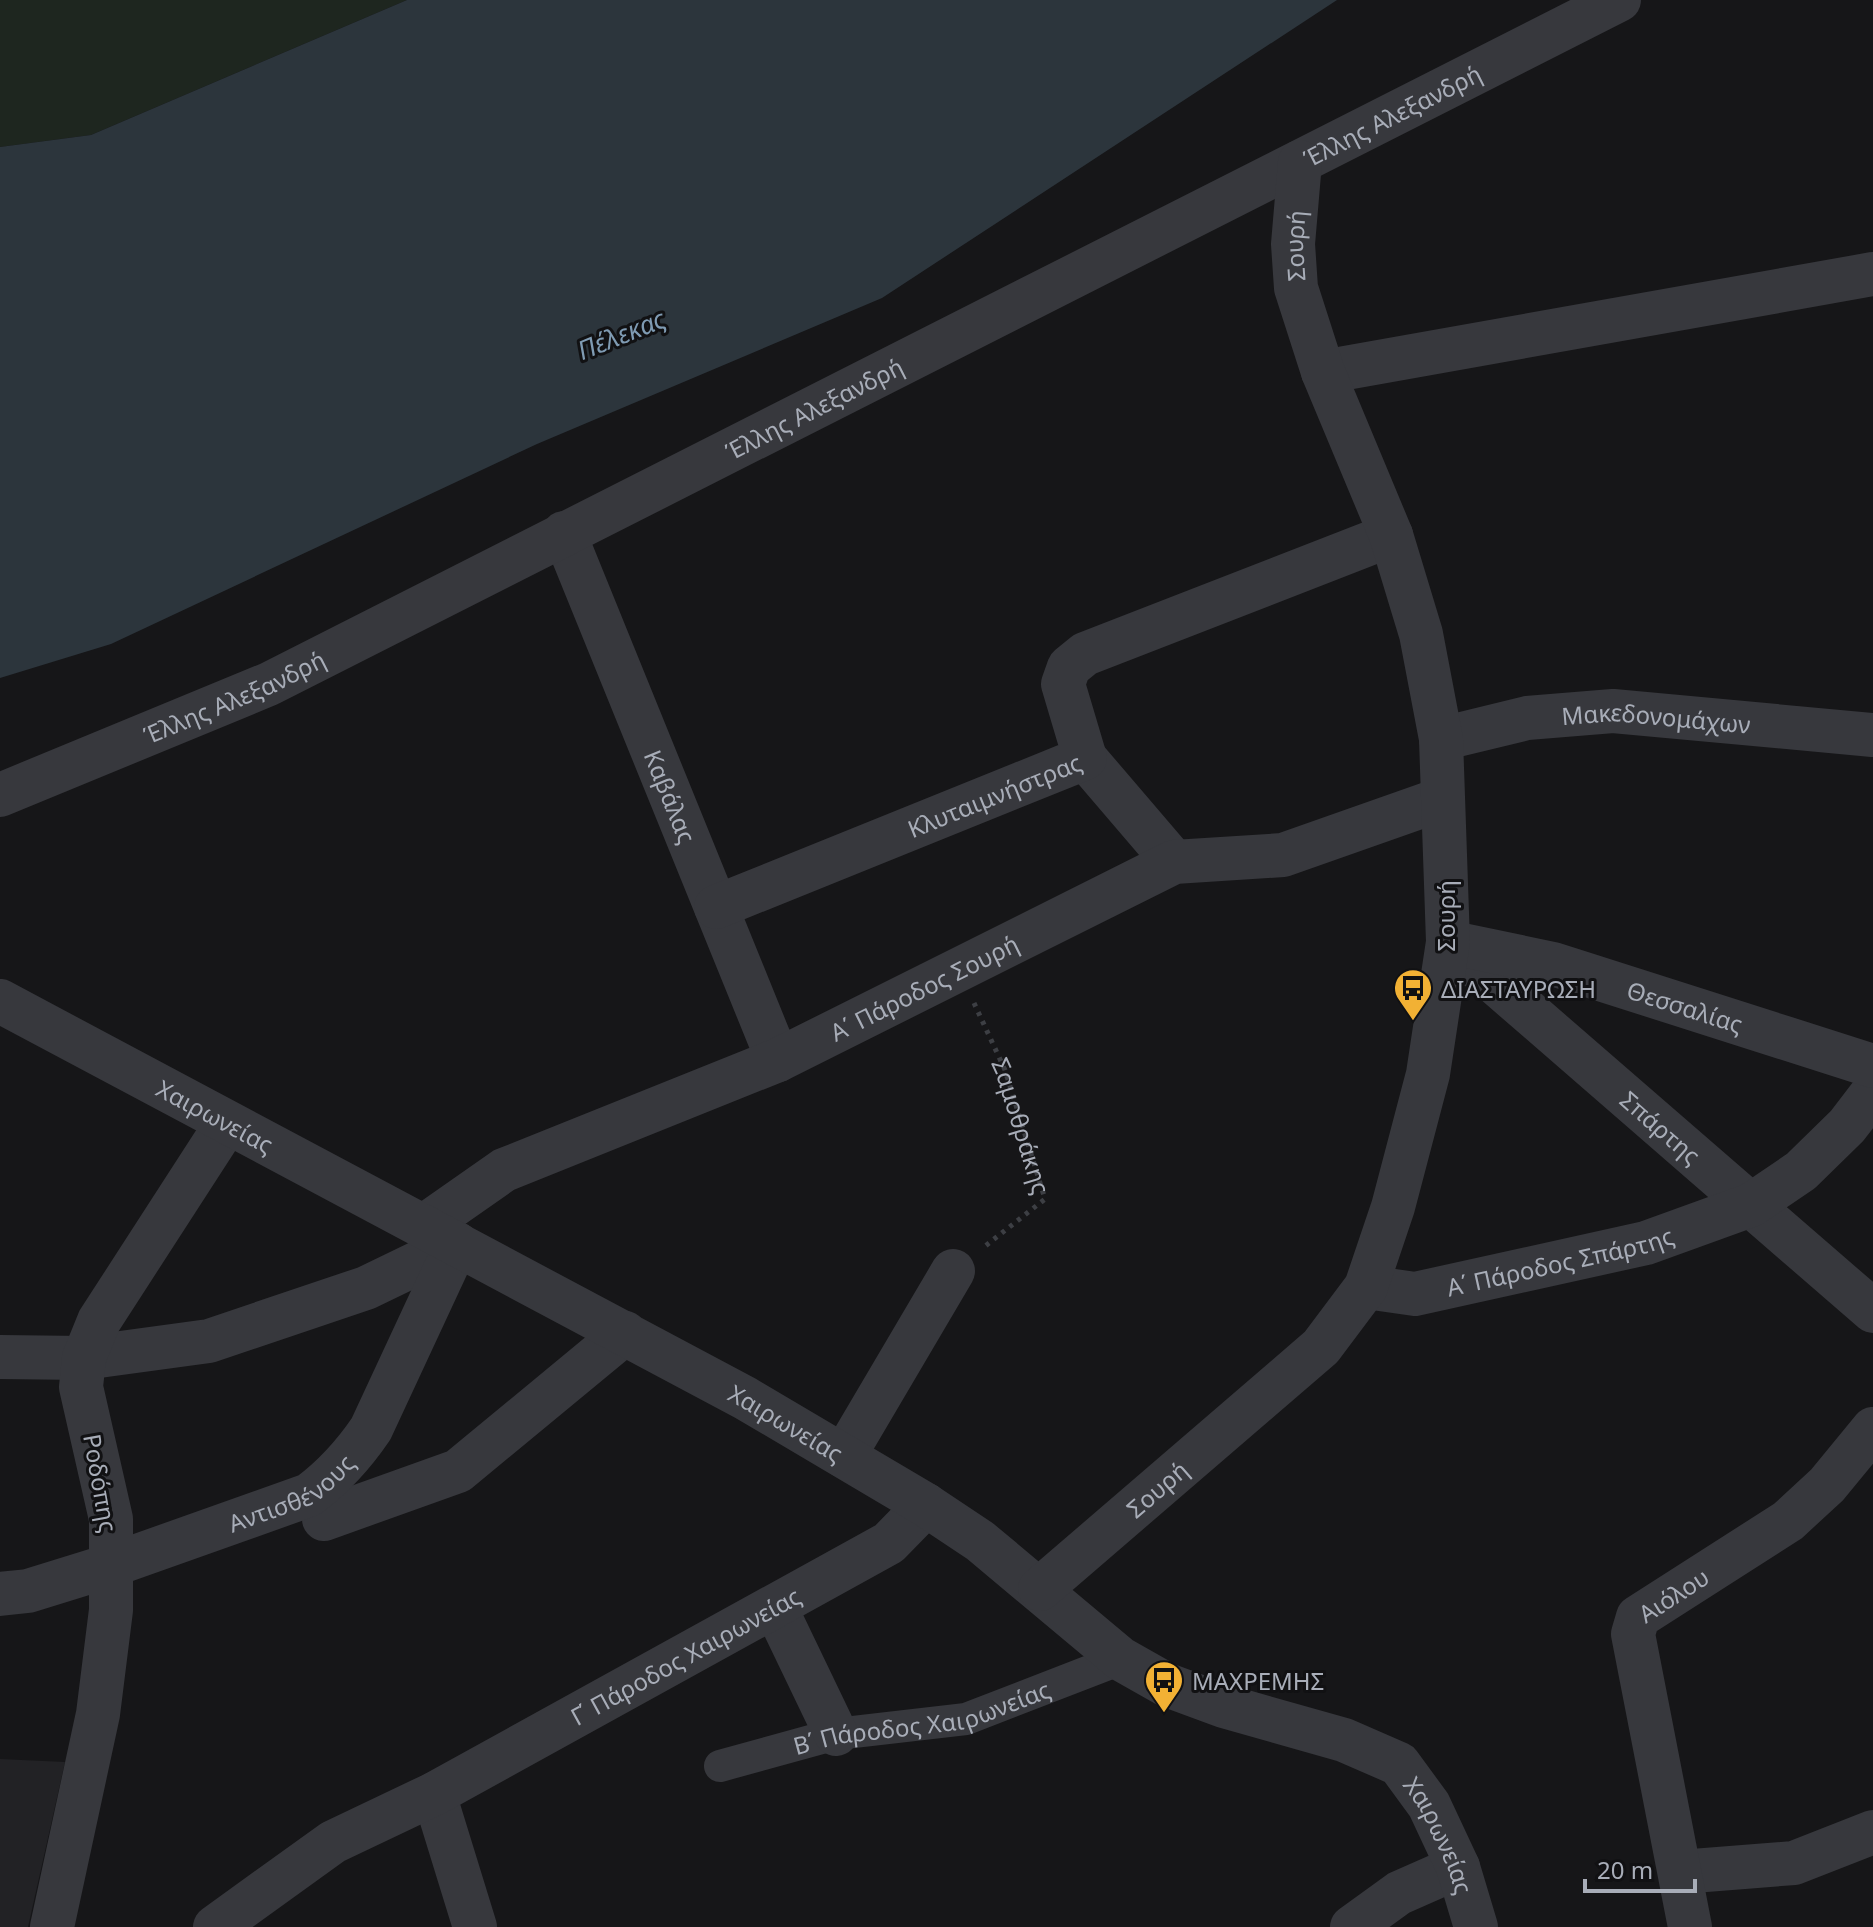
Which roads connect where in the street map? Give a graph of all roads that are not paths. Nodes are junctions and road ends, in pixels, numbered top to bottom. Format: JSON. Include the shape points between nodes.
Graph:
{"nodes":[{"id":1,"x":1619,"y":0,"type":"edge"},
{"id":2,"x":1300,"y":162,"type":"junction"},
{"id":3,"x":1873,"y":274,"type":"edge"},
{"id":4,"x":1323,"y":372,"type":"junction"},
{"id":5,"x":564,"y":533,"type":"junction"},
{"id":6,"x":1391,"y":535,"type":"junction"},
{"id":7,"x":1873,"y":735,"type":"edge"},
{"id":8,"x":1441,"y":739,"type":"junction"},
{"id":9,"x":1085,"y":758,"type":"junction"},
{"id":10,"x":0,"y":795,"type":"edge"},
{"id":11,"x":1442,"y":799,"type":"junction"},
{"id":12,"x":1174,"y":862,"type":"junction"},
{"id":13,"x":716,"y":907,"type":"junction"},
{"id":14,"x":1448,"y":942,"type":"junction"},
{"id":15,"x":0,"y":1001,"type":"edge"},
{"id":16,"x":778,"y":1060,"type":"junction"},
{"id":17,"x":1873,"y":1066,"type":"edge"},
{"id":18,"x":1873,"y":1092,"type":"edge"},
{"id":19,"x":227,"y":1123,"type":"junction"},
{"id":20,"x":1751,"y":1205,"type":"junction"},
{"id":21,"x":441,"y":1235,"type":"junction"},
{"id":22,"x":953,"y":1271,"type":"road end"},
{"id":23,"x":1366,"y":1287,"type":"junction"},
{"id":24,"x":1873,"y":1311,"type":"edge"},
{"id":25,"x":625,"y":1333,"type":"junction"},
{"id":26,"x":0,"y":1357,"type":"edge"},
{"id":27,"x":84,"y":1358,"type":"junction"},
{"id":28,"x":1873,"y":1429,"type":"edge"},
{"id":29,"x":844,"y":1456,"type":"junction"},
{"id":30,"x":926,"y":1505,"type":"junction"},
{"id":31,"x":324,"y":1519,"type":"dead end"},
{"id":32,"x":112,"y":1565,"type":"junction"},
{"id":33,"x":1040,"y":1589,"type":"junction"},
{"id":34,"x":0,"y":1594,"type":"edge"},
{"id":35,"x":775,"y":1607,"type":"junction"},
{"id":36,"x":1121,"y":1659,"type":"junction"},
{"id":37,"x":836,"y":1734,"type":"junction"},
{"id":38,"x":720,"y":1766,"type":"dead end"},
{"id":39,"x":434,"y":1794,"type":"junction"},
{"id":40,"x":1873,"y":1832,"type":"edge"},
{"id":41,"x":1458,"y":1867,"type":"junction"},
{"id":42,"x":1680,"y":1872,"type":"junction"},
{"id":43,"x":52,"y":1927,"type":"edge"},
{"id":44,"x":215,"y":1927,"type":"edge"},
{"id":45,"x":475,"y":1927,"type":"edge"},
{"id":46,"x":1352,"y":1927,"type":"edge"},
{"id":47,"x":1476,"y":1927,"type":"edge"},
{"id":48,"x":1690,"y":1927,"type":"edge"}],
"edges":[{"from":1,"to":2,"type":"street","name":"Έλλης Αλεξανδρή"},
{"from":2,"to":4,"type":"street","name":"Σουρή","via":[[1293,268]]},
{"from":2,"to":5,"type":"street","name":"Έλλης Αλεξανδρή"},
{"from":3,"to":4,"type":"street"},
{"from":4,"to":6,"type":"street","name":"Σουρή"},
{"from":5,"to":10,"type":"street","name":"Έλλης Αλεξανδρή","via":[[269,684]]},
{"from":5,"to":13,"type":"street","name":"Καβάλας"},
{"from":6,"to":8,"type":"street","name":"Σουρή","via":[[1421,634]]},
{"from":6,"to":9,"type":"street","name":"Κλυταιμνήστρας","via":[[1085,654],[1069,667],[1063,684]]},
{"from":7,"to":8,"type":"street","name":"Μακεδονομάχων","via":[[1613,711],[1527,718]]},
{"from":8,"to":11,"type":"street","name":"Σουρή"},
{"from":9,"to":12,"type":"street"},
{"from":9,"to":13,"type":"street","name":"Κλυταιμνήστρας"},
{"from":11,"to":12,"type":"street","name":"Α΄ Πάροδος Σουρή","via":[[1283,855]]},
{"from":11,"to":14,"type":"street","name":"Σουρή"},
{"from":12,"to":16,"type":"street","name":"Α΄ Πάροδος Σουρή"},
{"from":13,"to":16,"type":"street","name":"Καβάλας"},
{"from":14,"to":17,"type":"street","name":"Θεσσαλίας","via":[[1553,964]]},
{"from":14,"to":20,"type":"street","name":"Σπάρτης"},
{"from":14,"to":23,"type":"street","name":"Σουρή","via":[[1428,1074]]},
{"from":15,"to":19,"type":"street","name":"Χαιρωνείας"},
{"from":16,"to":21,"type":"street","name":"Α΄ Πάροδος Σουρή","via":[[504,1170]]},
{"from":18,"to":20,"type":"street","name":"Α΄ Πάροδος Σπάρτης","via":[[1801,1171]]},
{"from":19,"to":21,"type":"street","name":"Χαιρωνείας"},
{"from":19,"to":27,"type":"street","name":"Ροδόπης","via":[[99,1321]]},
{"from":20,"to":23,"type":"street","name":"Α΄ Πάροδος Σπάρτης","via":[[1646,1243],[1415,1294]]},
{"from":20,"to":24,"type":"street","name":"Σπάρτης"},
{"from":21,"to":25,"type":"street","name":"Χαιρωνείας"},
{"from":21,"to":27,"type":"street","name":"Α΄ Πάροδος Σουρή","via":[[366,1288],[209,1341]]},
{"from":21,"to":32,"type":"street","name":"Αντισθένους","via":[[371,1429],[322,1485],[309,1495]]},
{"from":22,"to":29,"type":"street"},
{"from":23,"to":33,"type":"street","name":"Σουρή","via":[[1321,1347]]},
{"from":25,"to":29,"type":"street","name":"Χαιρωνείας"},
{"from":25,"to":31,"type":"street","via":[[458,1471]]},
{"from":26,"to":27,"type":"street","name":"Α΄ Πάροδος Σουρή"},
{"from":27,"to":32,"type":"street","name":"Ροδόπης","via":[[81,1387],[111,1519]]},
{"from":28,"to":42,"type":"street","name":"Αιόλου","via":[[1814,1500],[1788,1521],[1638,1617],[1633,1634]]},
{"from":29,"to":30,"type":"street","name":"Χαιρωνείας"},
{"from":30,"to":33,"type":"street","name":"Χαιρωνείας"},
{"from":30,"to":35,"type":"street","name":"Γ΄ Πάροδος Χαιρωνείας","via":[[889,1543]]},
{"from":32,"to":34,"type":"street","name":"Αντισθένους","via":[[28,1591]]},
{"from":32,"to":43,"type":"street","name":"Ροδόπης","via":[[98,1714]]},
{"from":33,"to":36,"type":"street","name":"Χαιρωνείας"},
{"from":35,"to":37,"type":"street"},
{"from":35,"to":39,"type":"street","name":"Γ΄ Πάροδος Χαιρωνείας"},
{"from":36,"to":37,"type":"street","name":"Β΄ Πάροδος Χαιρωνείας","via":[[966,1719]]},
{"from":36,"to":41,"type":"street","name":"Χαιρωνείας","via":[[1181,1691],[1344,1740],[1399,1764],[1429,1805]]},
{"from":37,"to":38,"type":"street","name":"Β΄ Πάροδος Χαιρωνείας"},
{"from":39,"to":44,"type":"street","name":"Γ΄ Πάροδος Χαιρωνείας","via":[[333,1842]]},
{"from":39,"to":45,"type":"street"},
{"from":40,"to":42,"type":"street","via":[[1794,1863]]},
{"from":41,"to":46,"type":"street","via":[[1399,1893]]},
{"from":41,"to":47,"type":"street","name":"Χαιρωνείας"},
{"from":42,"to":48,"type":"street","name":"Αιόλου"}]}
